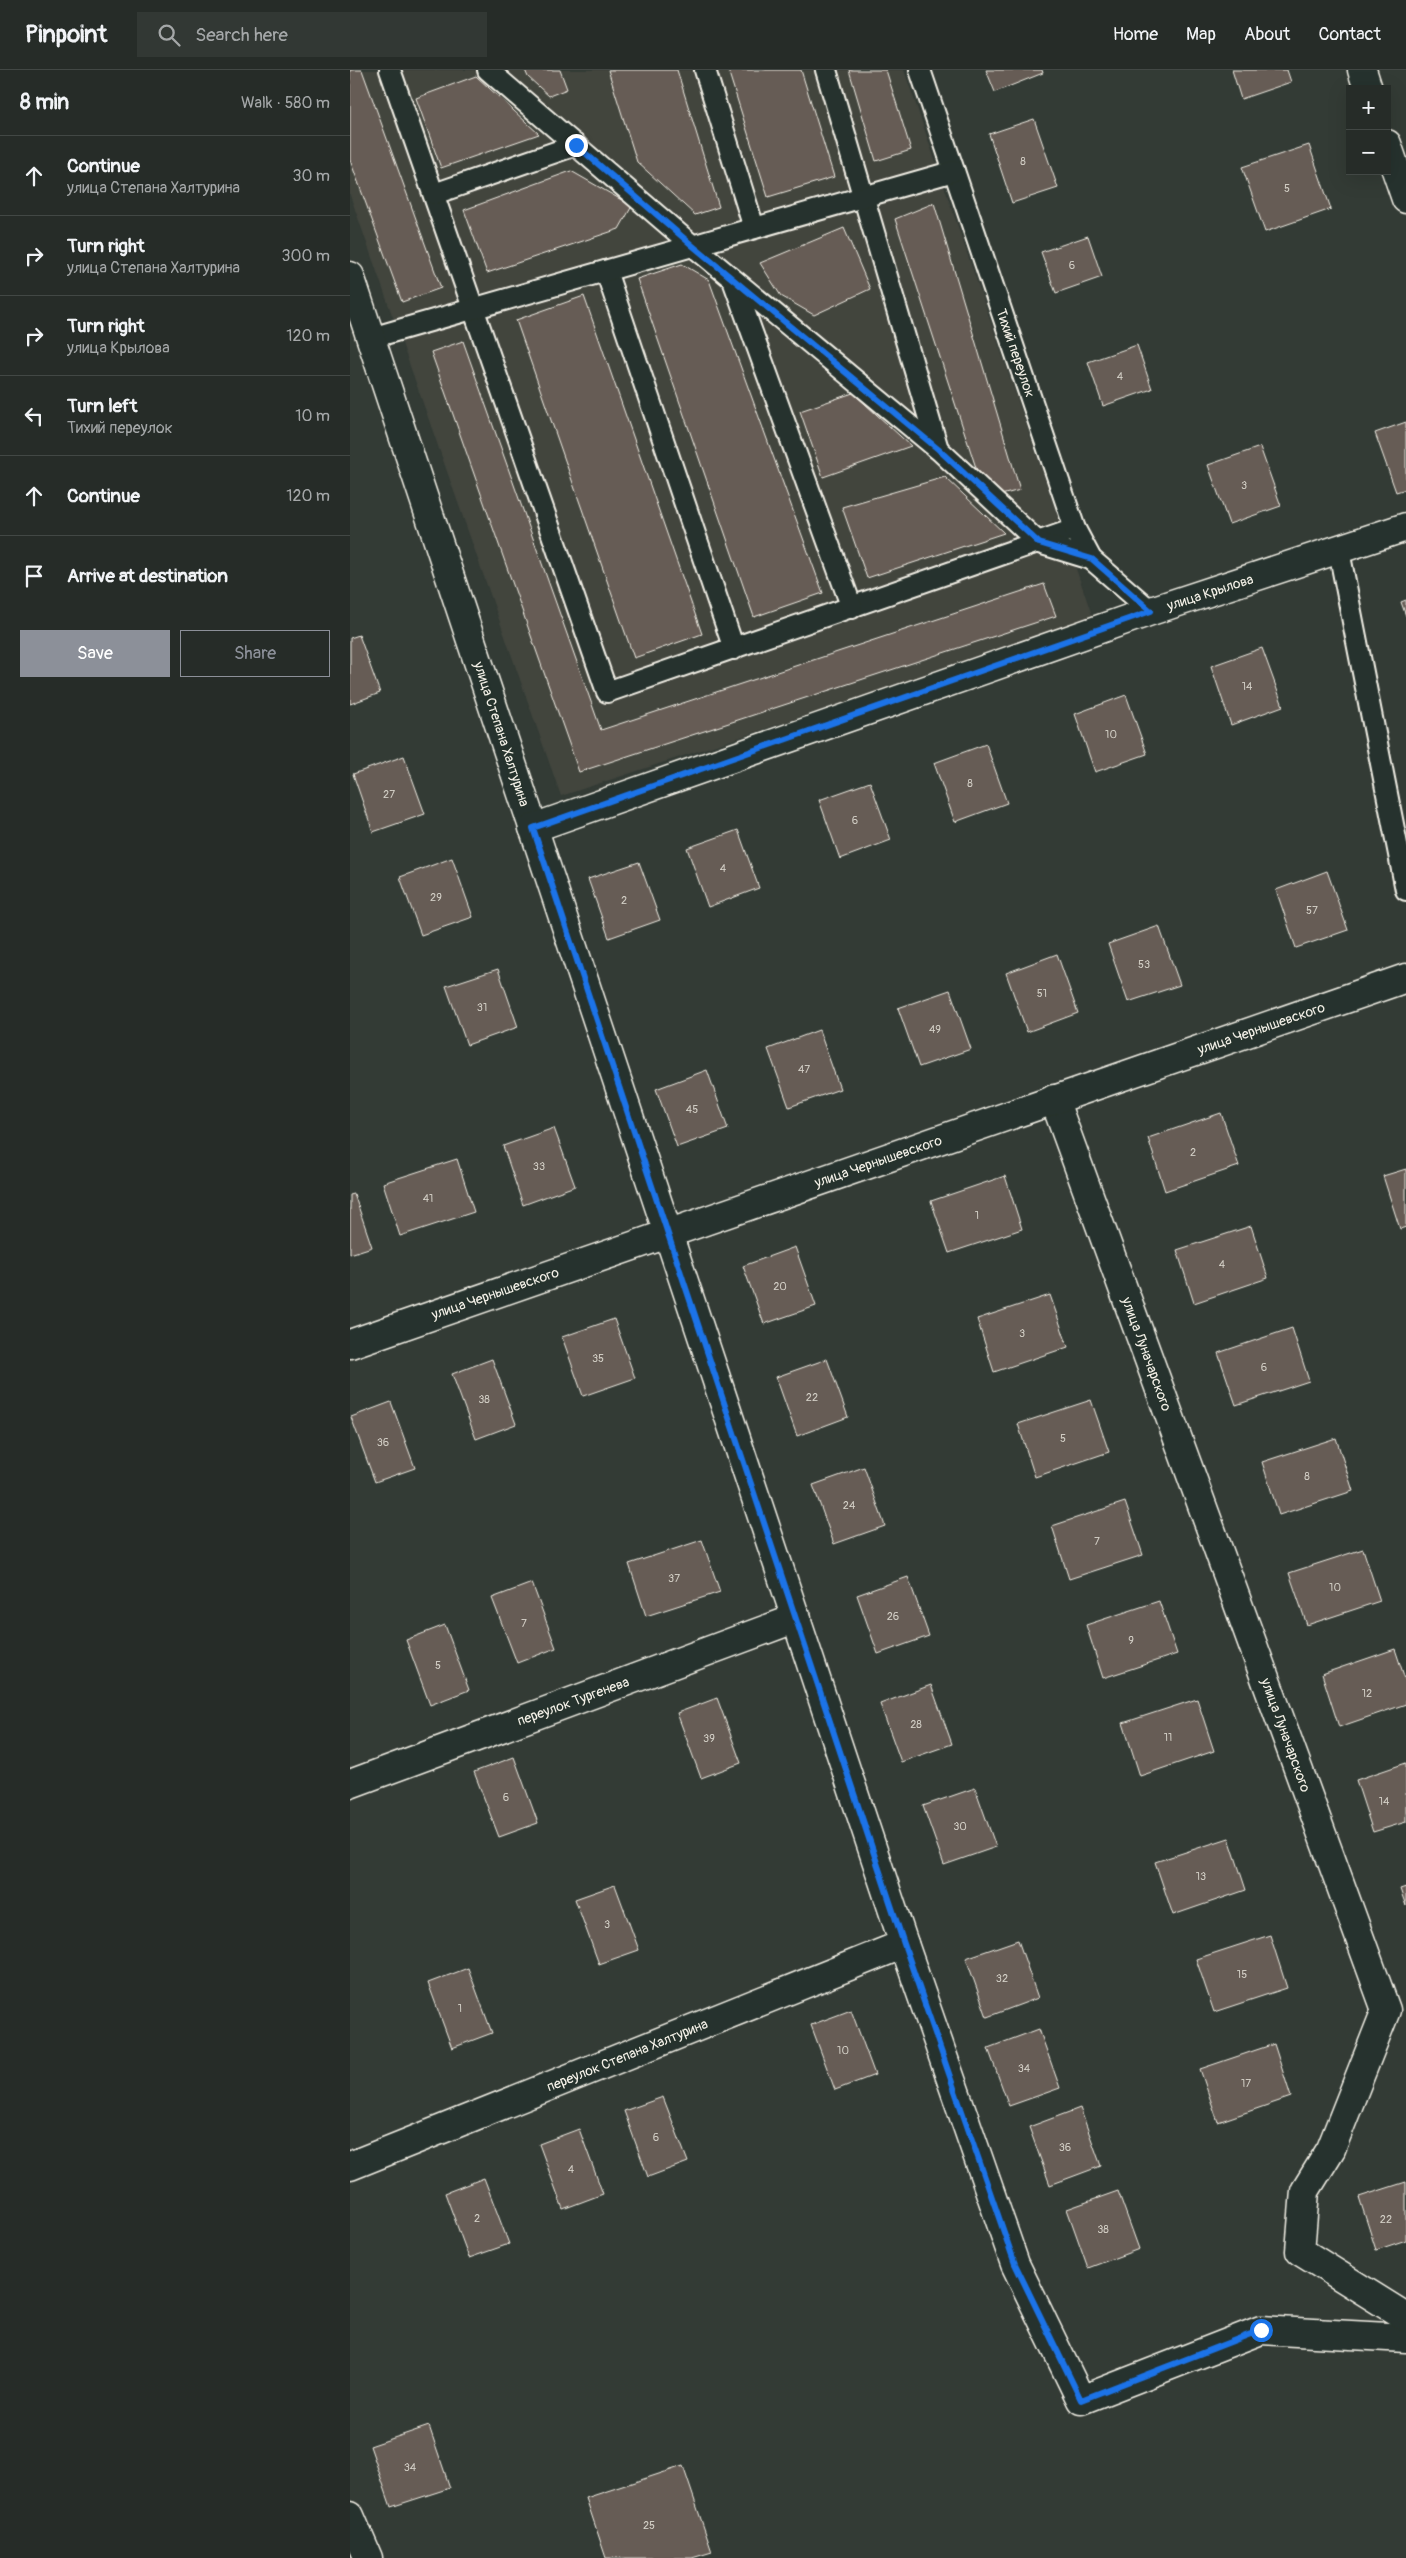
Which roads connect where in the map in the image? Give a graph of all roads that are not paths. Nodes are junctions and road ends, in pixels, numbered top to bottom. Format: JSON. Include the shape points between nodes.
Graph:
{"nodes":[{"id":1,"x":390,"y":70,"type":"edge"},
{"id":2,"x":488,"y":70,"type":"edge"},
{"id":3,"x":705,"y":70,"type":"edge"},
{"id":4,"x":826,"y":70,"type":"edge"},
{"id":5,"x":920,"y":70,"type":"edge"},
{"id":6,"x":1362,"y":70,"type":"edge"},
{"id":7,"x":1367,"y":85,"type":"edge"},
{"id":8,"x":576,"y":145,"type":"junction"},
{"id":9,"x":1391,"y":156,"type":"edge"},
{"id":10,"x":954,"y":171,"type":"junction"},
{"id":11,"x":434,"y":194,"type":"junction"},
{"id":12,"x":863,"y":197,"type":"junction"},
{"id":13,"x":1406,"y":199,"type":"edge"},
{"id":14,"x":754,"y":228,"type":"junction"},
{"id":15,"x":693,"y":246,"type":"junction"},
{"id":16,"x":606,"y":271,"type":"junction"},
{"id":17,"x":350,"y":276,"type":"edge"},
{"id":18,"x":733,"y":279,"type":"junction"},
{"id":19,"x":473,"y":308,"type":"junction"},
{"id":20,"x":371,"y":338,"type":"junction"},
{"id":21,"x":938,"y":449,"type":"junction"},
{"id":22,"x":1406,"y":528,"type":"edge"},
{"id":23,"x":1075,"y":529,"type":"junction"},
{"id":24,"x":1039,"y":543,"type":"junction"},
{"id":25,"x":1339,"y":551,"type":"junction"},
{"id":26,"x":1092,"y":559,"type":"junction"},
{"id":27,"x":852,"y":608,"type":"junction"},
{"id":28,"x":1151,"y":611,"type":"junction"},
{"id":29,"x":734,"y":649,"type":"junction"},
{"id":30,"x":533,"y":828,"type":"junction"},
{"id":31,"x":1406,"y":890,"type":"edge"},
{"id":32,"x":1406,"y":978,"type":"edge"},
{"id":33,"x":1054,"y":1099,"type":"junction"},
{"id":34,"x":669,"y":1233,"type":"junction"},
{"id":35,"x":350,"y":1344,"type":"edge"},
{"id":36,"x":797,"y":1618,"type":"junction"},
{"id":37,"x":350,"y":1784,"type":"edge"},
{"id":38,"x":904,"y":1944,"type":"junction"},
{"id":39,"x":350,"y":2166,"type":"edge"},
{"id":40,"x":1406,"y":2317,"type":"edge"},
{"id":41,"x":1406,"y":2338,"type":"edge"},
{"id":42,"x":350,"y":2516,"type":"edge"},
{"id":43,"x":368,"y":2558,"type":"edge"}],
"edges":[{"from":1,"to":11,"type":"lane"},
{"from":2,"to":8,"type":"lane"},
{"from":3,"to":14,"type":"lane"},
{"from":4,"to":12,"type":"lane"},
{"from":5,"to":10,"type":"lane","name":"Тихий переулок"},
{"from":6,"to":7,"type":"street"},
{"from":8,"to":11,"type":"lane"},
{"from":8,"to":15,"type":"lane"},
{"from":9,"to":13,"type":"street"},
{"from":10,"to":12,"type":"lane"},
{"from":10,"to":23,"type":"lane","name":"Тихий переулок"},
{"from":11,"to":19,"type":"lane"},
{"from":12,"to":14,"type":"lane"},
{"from":12,"to":21,"type":"lane"},
{"from":14,"to":15,"type":"lane"},
{"from":15,"to":16,"type":"lane"},
{"from":15,"to":18,"type":"lane"},
{"from":16,"to":19,"type":"lane"},
{"from":16,"to":29,"type":"lane"},
{"from":17,"to":20,"type":"street","name":"улица Степана Халтурина"},
{"from":18,"to":21,"type":"lane"},
{"from":18,"to":27,"type":"lane"},
{"from":19,"to":20,"type":"lane"},
{"from":19,"to":29,"type":"lane","via":[[607,692]]},
{"from":20,"to":30,"type":"street","name":"улица Степана Халтурина"},
{"from":21,"to":24,"type":"lane"},
{"from":22,"to":25,"type":"street","name":"улица Крылова"},
{"from":23,"to":24,"type":"lane"},
{"from":23,"to":26,"type":"lane","name":"Тихий переулок"},
{"from":24,"to":26,"type":"lane"},
{"from":24,"to":27,"type":"lane"},
{"from":25,"to":28,"type":"street","name":"улица Крылова"},
{"from":25,"to":31,"type":"lane"},
{"from":26,"to":28,"type":"lane","name":"Тихий переулок"},
{"from":27,"to":29,"type":"lane"},
{"from":28,"to":30,"type":"street","name":"улица Крылова"},
{"from":30,"to":34,"type":"street","name":"улица Степана Халтурина"},
{"from":32,"to":33,"type":"street","name":"улица Чернышевского"},
{"from":33,"to":34,"type":"street","name":"улица Чернышевского"},
{"from":33,"to":40,"type":"street","name":"улица Луначарского","via":[[1386,2010],[1331,2149],[1305,2191],[1300,2251]]},
{"from":34,"to":35,"type":"street","name":"улица Чернышевского"},
{"from":34,"to":36,"type":"street","name":"улица Степана Халтурина"},
{"from":36,"to":37,"type":"street","name":"переулок Тургенева"},
{"from":36,"to":38,"type":"street","name":"улица Степана Халтурина"},
{"from":38,"to":39,"type":"street","name":"переулок Степана Халтурина"},
{"from":38,"to":41,"type":"street","name":"улица Степана Халтурина","via":[[1015,2264],[1081,2400],[1261,2330]]},
{"from":42,"to":43,"type":"street"}]}
